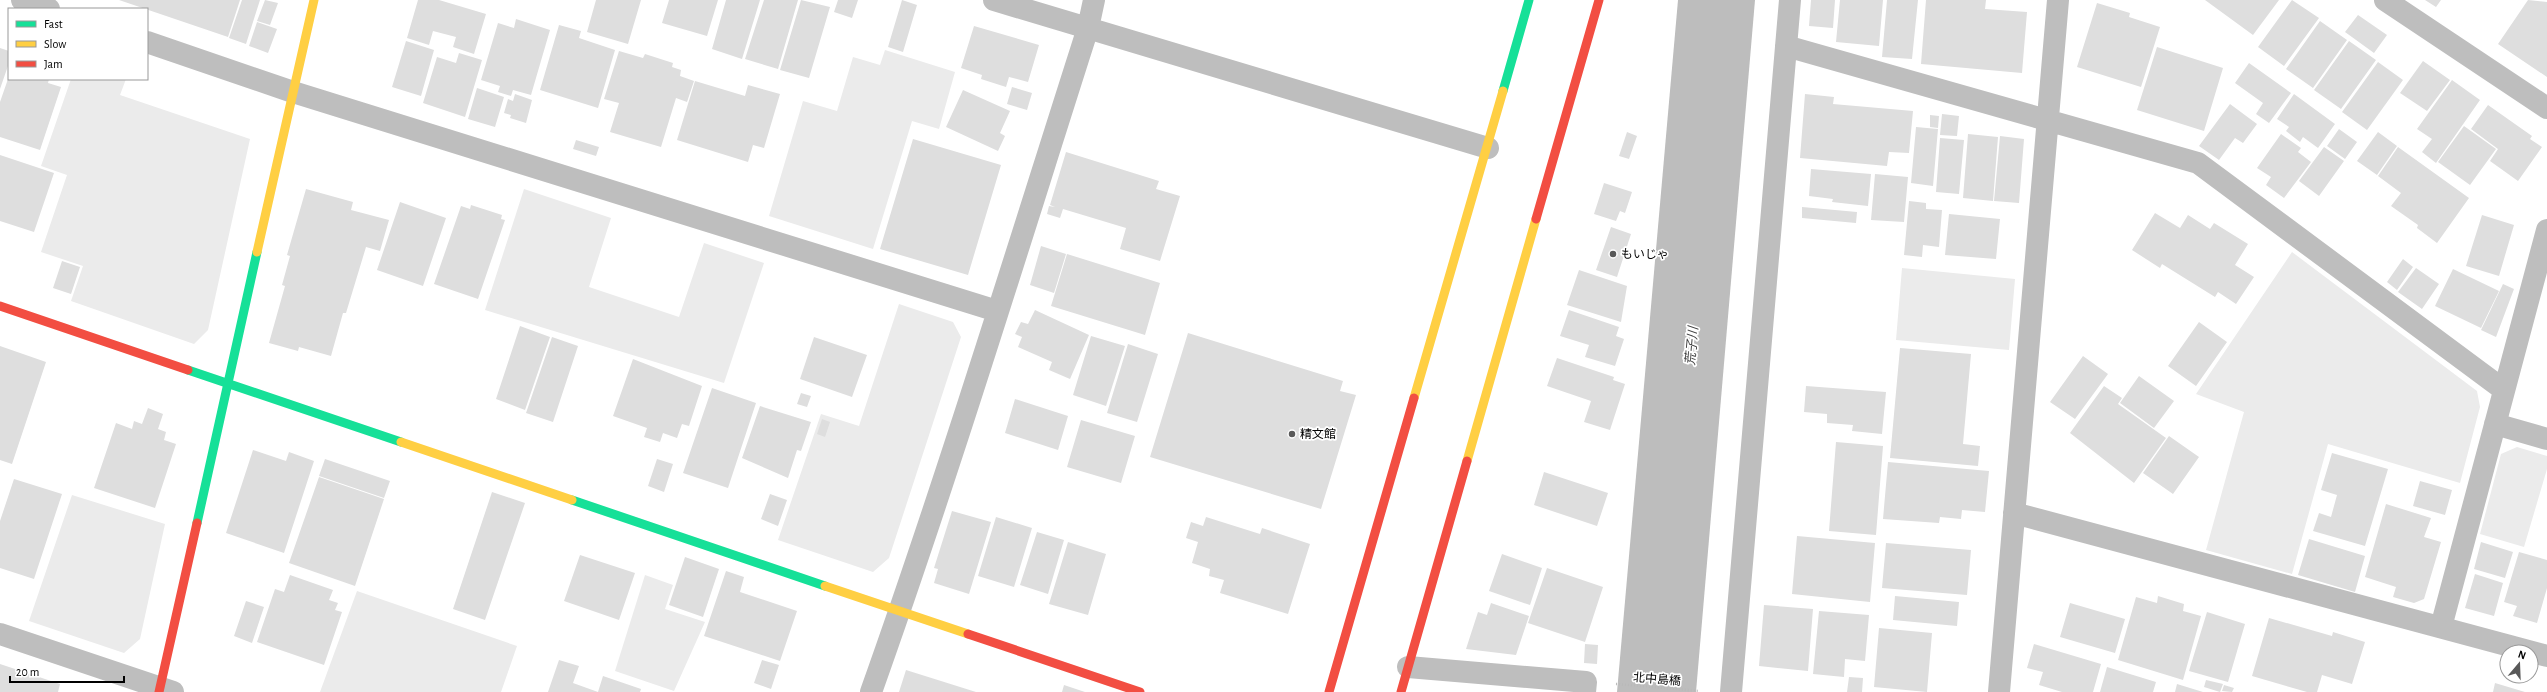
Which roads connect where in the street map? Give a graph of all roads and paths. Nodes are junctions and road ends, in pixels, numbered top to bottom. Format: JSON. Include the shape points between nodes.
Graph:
{"nodes":[{"id":1,"x":22,"y":0,"type":"edge"},
{"id":2,"x":314,"y":0,"type":"edge"},
{"id":3,"x":994,"y":0,"type":"edge"},
{"id":4,"x":1094,"y":0,"type":"edge"},
{"id":5,"x":1529,"y":0,"type":"edge"},
{"id":6,"x":1599,"y":0,"type":"edge"},
{"id":7,"x":1790,"y":0,"type":"edge"},
{"id":8,"x":2058,"y":0,"type":"edge"},
{"id":9,"x":2385,"y":0,"type":"edge"},
{"id":10,"x":46,"y":8,"type":"edge"},
{"id":11,"x":1088,"y":28,"type":"junction"},
{"id":12,"x":148,"y":42,"type":"edge"},
{"id":13,"x":1786,"y":46,"type":"junction"},
{"id":14,"x":293,"y":92,"type":"junction"},
{"id":15,"x":2547,"y":108,"type":"edge"},
{"id":16,"x":2047,"y":121,"type":"junction"},
{"id":17,"x":1488,"y":148,"type":"junction"},
{"id":18,"x":2547,"y":230,"type":"edge"},
{"id":19,"x":0,"y":306,"type":"edge"},
{"id":20,"x":998,"y":311,"type":"junction"},
{"id":21,"x":228,"y":383,"type":"junction"},
{"id":22,"x":2504,"y":390,"type":"junction"},
{"id":23,"x":2495,"y":424,"type":"junction"},
{"id":24,"x":2547,"y":439,"type":"edge"},
{"id":25,"x":2014,"y":513,"type":"junction"},
{"id":26,"x":900,"y":611,"type":"junction"},
{"id":27,"x":2441,"y":627,"type":"junction"},
{"id":28,"x":0,"y":634,"type":"edge"},
{"id":29,"x":2547,"y":656,"type":"edge"},
{"id":30,"x":1408,"y":667,"type":"junction"},
{"id":31,"x":1614,"y":684,"type":"dead end"},
{"id":32,"x":164,"y":691,"type":"edge"},
{"id":33,"x":871,"y":692,"type":"edge"},
{"id":34,"x":1140,"y":692,"type":"edge"},
{"id":35,"x":1329,"y":692,"type":"edge"},
{"id":36,"x":1401,"y":692,"type":"edge"},
{"id":37,"x":1585,"y":692,"type":"edge"},
{"id":38,"x":1708,"y":692,"type":"edge"},
{"id":39,"x":1731,"y":692,"type":"edge"},
{"id":40,"x":2000,"y":692,"type":"edge"}],
"edges":[{"from":1,"to":10,"type":"street"},
{"from":2,"to":14,"type":"street"},
{"from":3,"to":11,"type":"street"},
{"from":4,"to":11,"type":"street"},
{"from":5,"to":17,"type":"street"},
{"from":6,"to":30,"type":"street"},
{"from":7,"to":13,"type":"street"},
{"from":8,"to":16,"type":"street"},
{"from":9,"to":15,"type":"street"},
{"from":11,"to":17,"type":"street"},
{"from":11,"to":20,"type":"street"},
{"from":12,"to":14,"type":"street"},
{"from":13,"to":16,"type":"street"},
{"from":13,"to":39,"type":"street"},
{"from":14,"to":20,"type":"street"},
{"from":14,"to":21,"type":"street"},
{"from":16,"to":22,"type":"street","via":[[2198,163]]},
{"from":16,"to":25,"type":"street"},
{"from":17,"to":35,"type":"street"},
{"from":18,"to":22,"type":"street"},
{"from":19,"to":21,"type":"street"},
{"from":20,"to":26,"type":"street"},
{"from":21,"to":26,"type":"street"},
{"from":21,"to":32,"type":"street"},
{"from":22,"to":23,"type":"street"},
{"from":23,"to":24,"type":"street"},
{"from":23,"to":27,"type":"street"},
{"from":25,"to":27,"type":"street"},
{"from":25,"to":40,"type":"street"},
{"from":26,"to":33,"type":"street"},
{"from":26,"to":34,"type":"street"},
{"from":27,"to":29,"type":"street"},
{"from":28,"to":32,"type":"street"},
{"from":30,"to":36,"type":"street"},
{"from":30,"to":37,"type":"street","via":[[1586,682]]},
{"from":31,"to":38,"type":"path","name":"北中島橋"}]}
